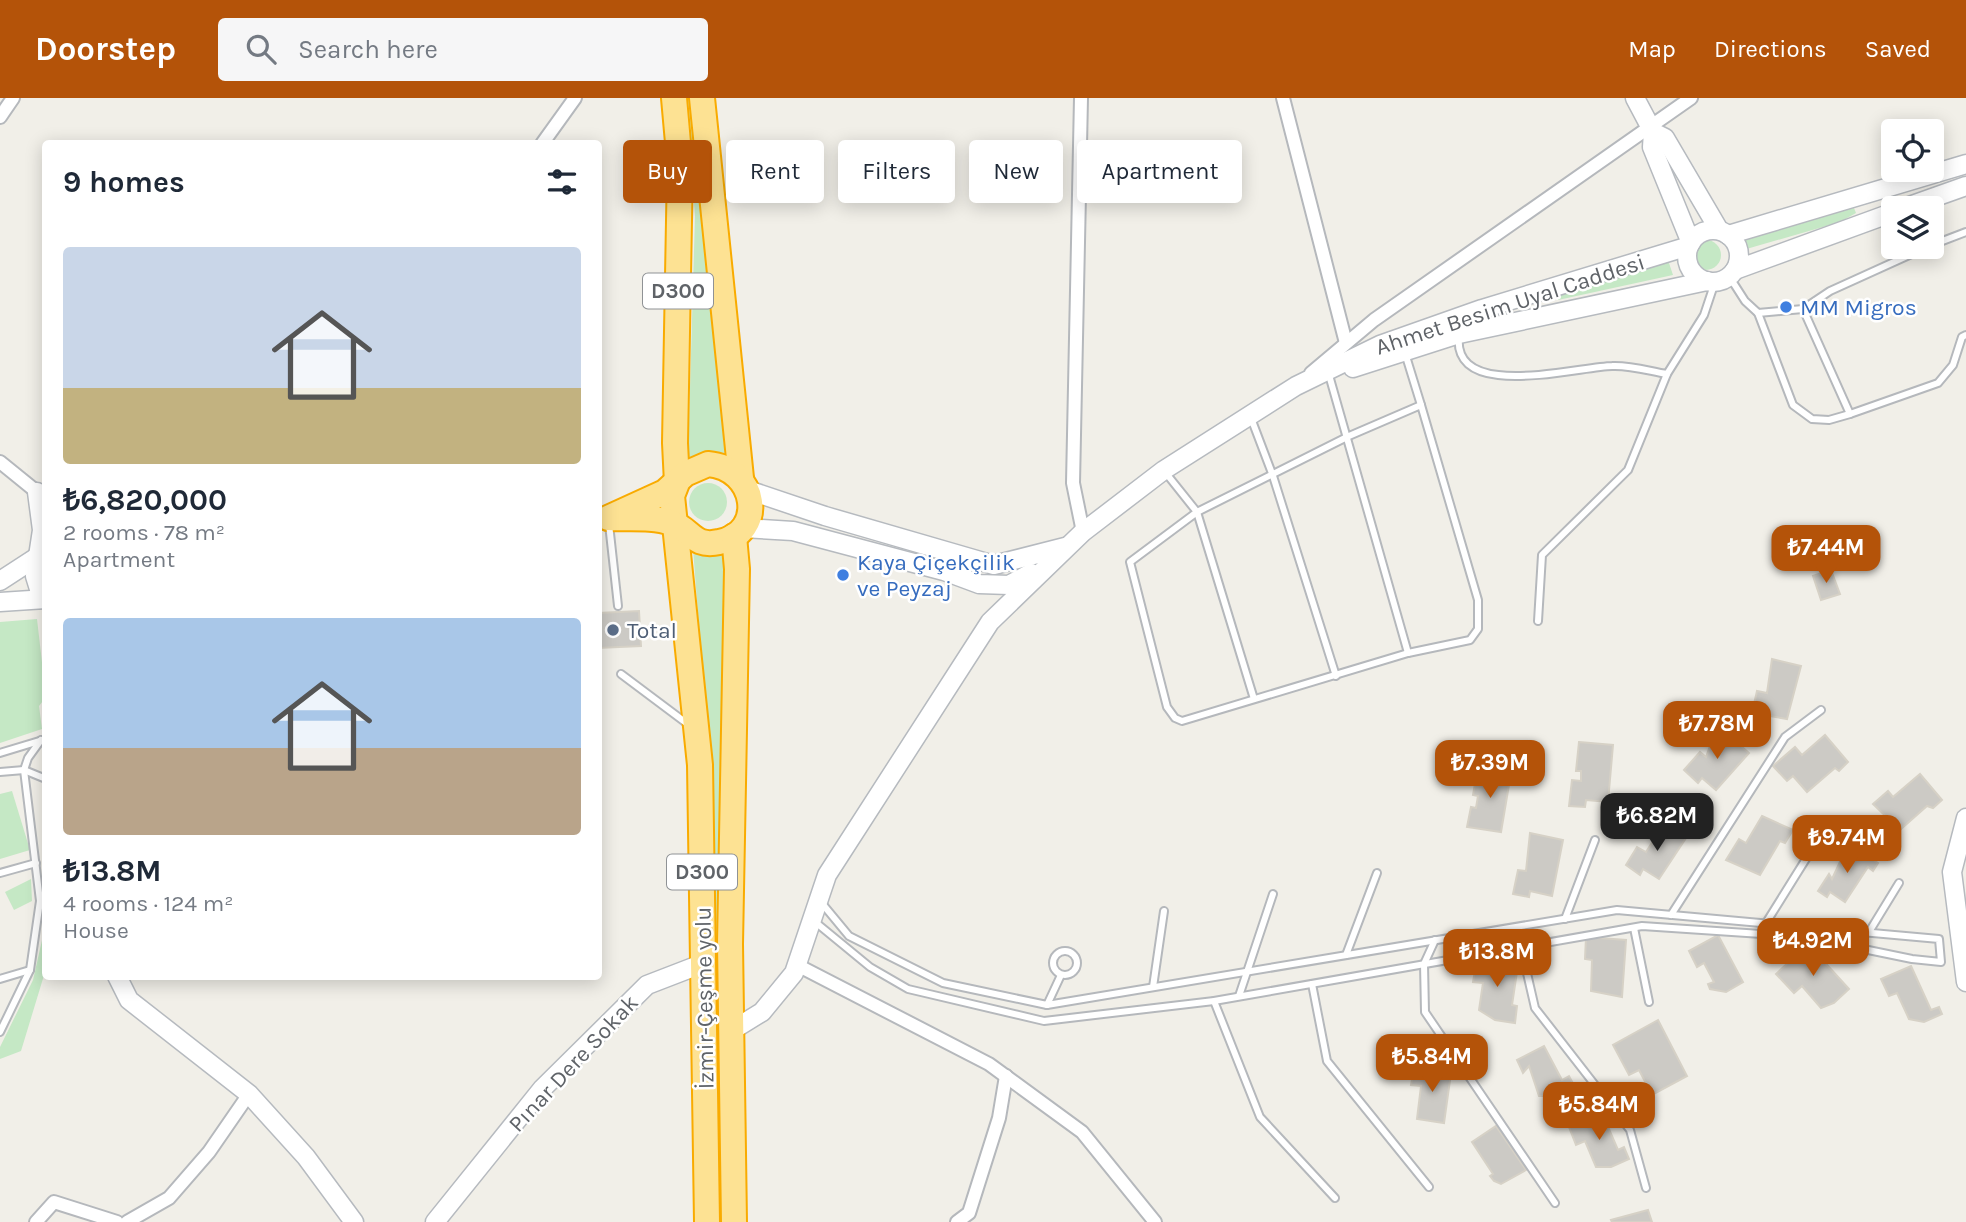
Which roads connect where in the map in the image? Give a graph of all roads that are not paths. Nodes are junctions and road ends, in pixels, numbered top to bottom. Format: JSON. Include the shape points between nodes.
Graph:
{"nodes":[{"id":1,"x":13,"y":98,"type":"edge"},
{"id":2,"x":575,"y":98,"type":"edge"},
{"id":3,"x":674,"y":98,"type":"edge"},
{"id":4,"x":702,"y":98,"type":"edge"},
{"id":5,"x":1081,"y":98,"type":"edge"},
{"id":6,"x":1283,"y":98,"type":"edge"},
{"id":7,"x":1636,"y":98,"type":"edge"},
{"id":8,"x":1690,"y":98,"type":"edge"},
{"id":9,"x":0,"y":117,"type":"edge"},
{"id":10,"x":1651,"y":129,"type":"junction"},
{"id":11,"x":545,"y":140,"type":"edge"},
{"id":12,"x":1966,"y":164,"type":"edge"},
{"id":13,"x":1966,"y":186,"type":"edge"},
{"id":14,"x":1938,"y":196,"type":"edge"},
{"id":15,"x":1881,"y":217,"type":"edge"},
{"id":16,"x":1724,"y":232,"type":"junction"},
{"id":17,"x":1966,"y":232,"type":"edge"},
{"id":18,"x":1944,"y":241,"type":"edge"},
{"id":19,"x":1690,"y":244,"type":"junction"},
{"id":20,"x":1901,"y":259,"type":"edge"},
{"id":21,"x":1721,"y":278,"type":"junction"},
{"id":22,"x":1803,"y":309,"type":"junction"},
{"id":23,"x":1758,"y":313,"type":"junction"},
{"id":24,"x":1459,"y":334,"type":"junction"},
{"id":25,"x":1966,"y":335,"type":"edge"},
{"id":26,"x":1346,"y":343,"type":"junction"},
{"id":27,"x":1404,"y":352,"type":"junction"},
{"id":28,"x":1667,"y":373,"type":"junction"},
{"id":29,"x":1329,"y":375,"type":"junction"},
{"id":30,"x":1296,"y":386,"type":"junction"},
{"id":31,"x":1420,"y":405,"type":"junction"},
{"id":32,"x":1850,"y":414,"type":"junction"},
{"id":33,"x":1250,"y":415,"type":"junction"},
{"id":34,"x":1349,"y":436,"type":"junction"},
{"id":35,"x":0,"y":462,"type":"edge"},
{"id":36,"x":1164,"y":470,"type":"junction"},
{"id":37,"x":1273,"y":476,"type":"junction"},
{"id":38,"x":677,"y":483,"type":"junction"},
{"id":39,"x":745,"y":484,"type":"junction"},
{"id":40,"x":41,"y":497,"type":"edge"},
{"id":41,"x":1197,"y":512,"type":"junction"},
{"id":42,"x":603,"y":518,"type":"edge"},
{"id":43,"x":675,"y":524,"type":"junction"},
{"id":44,"x":738,"y":532,"type":"junction"},
{"id":45,"x":1083,"y":532,"type":"junction"},
{"id":46,"x":1068,"y":546,"type":"junction"},
{"id":47,"x":40,"y":554,"type":"edge"},
{"id":48,"x":0,"y":581,"type":"edge"},
{"id":49,"x":42,"y":591,"type":"edge"},
{"id":50,"x":42,"y":599,"type":"edge"},
{"id":51,"x":0,"y":601,"type":"edge"},
{"id":52,"x":618,"y":606,"type":"dead end"},
{"id":53,"x":1538,"y":621,"type":"dead end"},
{"id":54,"x":1408,"y":653,"type":"junction"},
{"id":55,"x":621,"y":674,"type":"dead end"},
{"id":56,"x":1336,"y":676,"type":"junction"},
{"id":57,"x":1254,"y":699,"type":"junction"},
{"id":58,"x":1821,"y":710,"type":"dead end"},
{"id":59,"x":697,"y":731,"type":"junction"},
{"id":60,"x":42,"y":739,"type":"edge"},
{"id":61,"x":42,"y":740,"type":"edge"},
{"id":62,"x":0,"y":752,"type":"edge"},
{"id":63,"x":24,"y":770,"type":"junction"},
{"id":64,"x":0,"y":772,"type":"edge"},
{"id":65,"x":42,"y":777,"type":"edge"},
{"id":66,"x":1966,"y":818,"type":"edge"},
{"id":67,"x":1819,"y":838,"type":"dead end"},
{"id":68,"x":1595,"y":840,"type":"dead end"},
{"id":69,"x":36,"y":863,"type":"junction"},
{"id":70,"x":0,"y":873,"type":"edge"},
{"id":71,"x":1377,"y":873,"type":"dead end"},
{"id":72,"x":1959,"y":876,"type":"edge"},
{"id":73,"x":1899,"y":883,"type":"dead end"},
{"id":74,"x":1272,"y":894,"type":"dead end"},
{"id":75,"x":819,"y":900,"type":"junction"},
{"id":76,"x":1164,"y":911,"type":"dead end"},
{"id":77,"x":1671,"y":915,"type":"junction"},
{"id":78,"x":1565,"y":919,"type":"junction"},
{"id":79,"x":813,"y":920,"type":"junction"},
{"id":80,"x":1766,"y":923,"type":"junction"},
{"id":81,"x":1634,"y":928,"type":"junction"},
{"id":82,"x":1869,"y":932,"type":"junction"},
{"id":83,"x":1435,"y":940,"type":"junction"},
{"id":84,"x":1521,"y":947,"type":"junction"},
{"id":85,"x":1346,"y":955,"type":"junction"},
{"id":86,"x":704,"y":963,"type":"junction"},
{"id":87,"x":1424,"y":964,"type":"junction"},
{"id":88,"x":797,"y":965,"type":"junction"},
{"id":89,"x":30,"y":970,"type":"junction"},
{"id":90,"x":1247,"y":971,"type":"junction"},
{"id":91,"x":1061,"y":975,"type":"junction"},
{"id":92,"x":0,"y":979,"type":"edge"},
{"id":93,"x":119,"y":980,"type":"edge"},
{"id":94,"x":1966,"y":982,"type":"edge"},
{"id":95,"x":1312,"y":984,"type":"junction"},
{"id":96,"x":1153,"y":987,"type":"junction"},
{"id":97,"x":1239,"y":996,"type":"junction"},
{"id":98,"x":1214,"y":1001,"type":"junction"},
{"id":99,"x":1650,"y":1002,"type":"dead end"},
{"id":100,"x":1046,"y":1004,"type":"junction"},
{"id":101,"x":731,"y":1031,"type":"junction"},
{"id":102,"x":0,"y":1032,"type":"edge"},
{"id":103,"x":1006,"y":1076,"type":"junction"},
{"id":104,"x":249,"y":1094,"type":"junction"},
{"id":105,"x":1429,"y":1187,"type":"dead end"},
{"id":106,"x":1646,"y":1188,"type":"dead end"},
{"id":107,"x":1335,"y":1198,"type":"dead end"},
{"id":108,"x":1556,"y":1203,"type":"dead end"},
{"id":109,"x":735,"y":1221,"type":"edge"},
{"id":110,"x":36,"y":1222,"type":"edge"},
{"id":111,"x":117,"y":1222,"type":"edge"},
{"id":112,"x":127,"y":1222,"type":"edge"},
{"id":113,"x":354,"y":1222,"type":"edge"},
{"id":114,"x":435,"y":1222,"type":"edge"},
{"id":115,"x":707,"y":1222,"type":"edge"},
{"id":116,"x":957,"y":1222,"type":"edge"},
{"id":117,"x":1155,"y":1222,"type":"edge"}],
"edges":[{"from":1,"to":9,"type":"street"},
{"from":2,"to":11,"type":"street"},
{"from":3,"to":38,"type":"highway","number":"D300","via":[[680,165]]},
{"from":4,"to":39,"type":"highway","number":"D300"},
{"from":5,"to":45,"type":"street","via":[[1073,483]]},
{"from":6,"to":26,"type":"street"},
{"from":7,"to":10,"type":"main road"},
{"from":8,"to":10,"type":"street"},
{"from":10,"to":16,"type":"main road","via":[[1664,138]]},
{"from":10,"to":19,"type":"main road","via":[[1652,146]]},
{"from":10,"to":26,"type":"street","via":[[1457,260]]},
{"from":12,"to":16,"type":"main road"},
{"from":13,"to":14,"type":"main road"},
{"from":15,"to":21,"type":"main road","name":"Ahmet Besim Uyal Caddesi"},
{"from":16,"to":19,"type":"main road","via":[[1703,232]]},
{"from":16,"to":21,"type":"main road","via":[[1738,247]]},
{"from":17,"to":18,"type":"lane"},
{"from":19,"to":21,"type":"main road","via":[[1690,268]]},
{"from":19,"to":30,"type":"main road","name":"Ahmet Besim Uyal Caddesi","via":[[1380,345]]},
{"from":20,"to":22,"type":"lane","via":[[1830,291]]},
{"from":21,"to":23,"type":"lane"},
{"from":21,"to":24,"type":"main road","name":"Ahmet Besim Uyal Caddesi"},
{"from":21,"to":28,"type":"lane"},
{"from":22,"to":23,"type":"lane"},
{"from":22,"to":32,"type":"lane"},
{"from":23,"to":32,"type":"lane","via":[[1793,405],[1812,418],[1829,420]]},
{"from":24,"to":27,"type":"main road","name":"Ahmet Besim Uyal Caddesi"},
{"from":24,"to":28,"type":"lane","via":[[1458,349],[1468,366],[1486,375],[1615,365]]},
{"from":25,"to":32,"type":"lane","via":[[1953,365],[1938,383]]},
{"from":26,"to":30,"type":"street"},
{"from":27,"to":29,"type":"main road","name":"Ahmet Besim Uyal Caddesi"},
{"from":27,"to":31,"type":"lane"},
{"from":28,"to":53,"type":"lane","via":[[1628,470],[1542,555]]},
{"from":29,"to":30,"type":"main road","name":"Ahmet Besim Uyal Caddesi"},
{"from":29,"to":34,"type":"lane"},
{"from":30,"to":33,"type":"main road","name":"Ahmet Besim Uyal Caddesi"},
{"from":31,"to":34,"type":"lane"},
{"from":31,"to":54,"type":"lane","via":[[1478,600],[1478,628],[1470,640]]},
{"from":33,"to":36,"type":"main road","name":"Ahmet Besim Uyal Caddesi"},
{"from":33,"to":37,"type":"lane"},
{"from":34,"to":37,"type":"lane"},
{"from":34,"to":54,"type":"lane"},
{"from":35,"to":40,"type":"street"},
{"from":36,"to":41,"type":"lane"},
{"from":36,"to":45,"type":"main road","name":"Ahmet Besim Uyal Caddesi"},
{"from":37,"to":41,"type":"lane"},
{"from":37,"to":56,"type":"lane"},
{"from":38,"to":39,"type":"highway","via":[[708,464],[721,465]]},
{"from":38,"to":42,"type":"highway"},
{"from":38,"to":43,"type":"highway","number":"D300","via":[[672,496]]},
{"from":39,"to":44,"type":"highway","number":"D300","via":[[749,516]]},
{"from":39,"to":46,"type":"main road","via":[[825,516],[994,565]]},
{"from":40,"to":47,"type":"main road"},
{"from":41,"to":57,"type":"lane"},
{"from":41,"to":57,"type":"lane","via":[[1130,562],[1167,706],[1182,721]]},
{"from":42,"to":43,"type":"highway"},
{"from":42,"to":52,"type":"lane"},
{"from":43,"to":44,"type":"highway","via":[[706,543]]},
{"from":43,"to":59,"type":"highway","name":"İzmir-Çeşme yolu","number":"D300"},
{"from":44,"to":46,"type":"main road","via":[[793,531],[979,584],[1009,585]]},
{"from":44,"to":101,"type":"highway","name":"İzmir-Çeşme yolu","number":"D300"},
{"from":45,"to":46,"type":"main road","name":"Ahmet Besim Uyal Caddesi"},
{"from":46,"to":75,"type":"main road","via":[[990,622],[827,875]]},
{"from":47,"to":48,"type":"main road"},
{"from":47,"to":49,"type":"main road","via":[[35,576]]},
{"from":50,"to":51,"type":"main road"},
{"from":54,"to":56,"type":"lane"},
{"from":55,"to":59,"type":"lane"},
{"from":56,"to":57,"type":"lane"},
{"from":58,"to":77,"type":"lane","via":[[1785,737]]},
{"from":59,"to":86,"type":"highway","name":"İzmir-Çeşme yolu","number":"D300"},
{"from":60,"to":62,"type":"lane"},
{"from":61,"to":63,"type":"lane"},
{"from":63,"to":64,"type":"lane"},
{"from":63,"to":65,"type":"lane"},
{"from":63,"to":69,"type":"lane"},
{"from":66,"to":72,"type":"main road"},
{"from":67,"to":80,"type":"lane"},
{"from":68,"to":78,"type":"lane"},
{"from":69,"to":70,"type":"lane"},
{"from":69,"to":89,"type":"lane","via":[[40,901]]},
{"from":71,"to":85,"type":"lane"},
{"from":72,"to":94,"type":"main road"},
{"from":73,"to":82,"type":"lane"},
{"from":74,"to":90,"type":"lane"},
{"from":75,"to":79,"type":"main road"},
{"from":75,"to":100,"type":"lane","via":[[849,936],[943,983]]},
{"from":76,"to":96,"type":"lane"},
{"from":77,"to":78,"type":"lane","via":[[1617,910]]},
{"from":77,"to":80,"type":"lane"},
{"from":78,"to":83,"type":"lane"},
{"from":79,"to":88,"type":"main road"},
{"from":79,"to":98,"type":"lane","via":[[870,967],[908,989],[1044,1021]]},
{"from":80,"to":82,"type":"lane"},
{"from":81,"to":82,"type":"lane","via":[[1805,937],[1941,962],[1939,939]]},
{"from":81,"to":84,"type":"lane"},
{"from":81,"to":99,"type":"lane"},
{"from":83,"to":85,"type":"lane"},
{"from":83,"to":87,"type":"lane"},
{"from":84,"to":87,"type":"lane"},
{"from":84,"to":106,"type":"lane","via":[[1535,1008],[1630,1130]]},
{"from":85,"to":90,"type":"lane"},
{"from":86,"to":114,"type":"main road","name":"Pınar Dere Sokak","via":[[647,985],[542,1089]]},
{"from":86,"to":115,"type":"highway","name":"İzmir-Çeşme yolu","number":"D300"},
{"from":87,"to":95,"type":"lane"},
{"from":87,"to":108,"type":"lane","via":[[1425,1012]]},
{"from":88,"to":101,"type":"main road","via":[[762,1012]]},
{"from":88,"to":103,"type":"street"},
{"from":89,"to":92,"type":"lane"},
{"from":89,"to":102,"type":"lane"},
{"from":90,"to":96,"type":"lane"},
{"from":90,"to":97,"type":"lane"},
{"from":91,"to":91,"type":"lane","via":[[1076,970],[1078,962],[1071,952],[1059,952],[1054,958],[1053,966]]},
{"from":91,"to":100,"type":"lane"},
{"from":93,"to":104,"type":"main road","via":[[128,1000]]},
{"from":95,"to":97,"type":"lane"},
{"from":95,"to":105,"type":"lane","via":[[1327,1061]]},
{"from":96,"to":100,"type":"lane"},
{"from":97,"to":98,"type":"lane"},
{"from":98,"to":107,"type":"lane","via":[[1260,1117]]},
{"from":101,"to":109,"type":"highway","name":"İzmir-Çeşme yolu","number":"D300"},
{"from":103,"to":116,"type":"street","via":[[999,1118],[969,1213]]},
{"from":103,"to":117,"type":"street","via":[[1082,1132]]},
{"from":104,"to":112,"type":"street","via":[[209,1152],[169,1198]]},
{"from":104,"to":113,"type":"main road","via":[[306,1157]]},
{"from":110,"to":111,"type":"street","via":[[54,1202]]}]}
